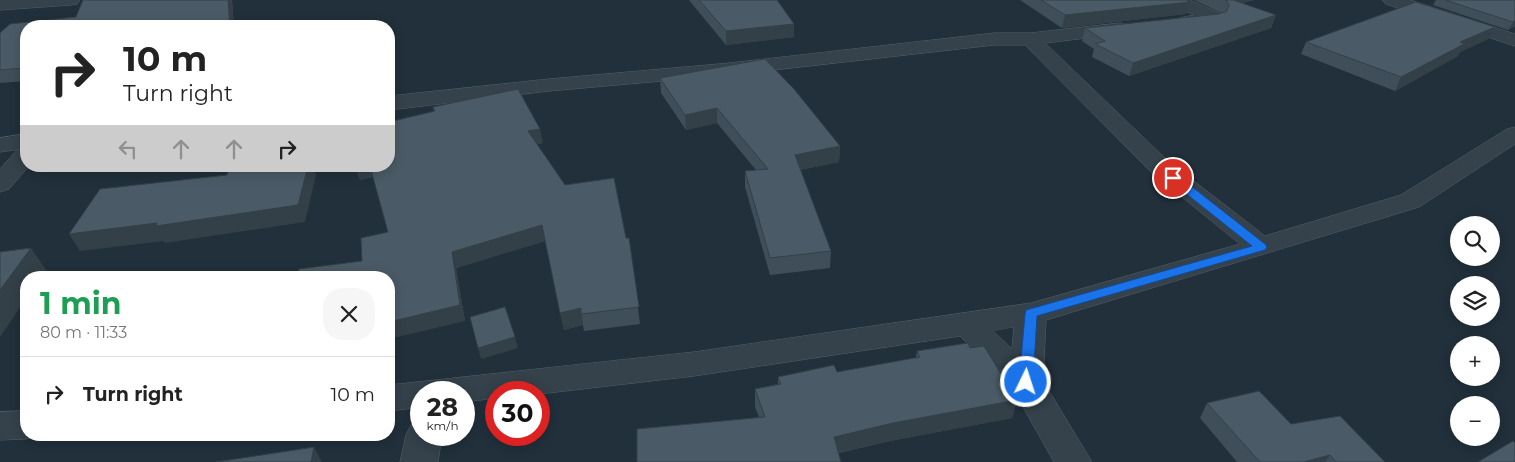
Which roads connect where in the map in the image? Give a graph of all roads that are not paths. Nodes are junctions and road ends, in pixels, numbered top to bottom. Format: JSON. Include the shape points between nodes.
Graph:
{"nodes":[{"id":1,"x":71,"y":0,"type":"edge"},
{"id":2,"x":1176,"y":0,"type":"edge"},
{"id":3,"x":1392,"y":0,"type":"edge"},
{"id":4,"x":0,"y":5,"type":"edge"},
{"id":5,"x":1030,"y":39,"type":"junction"},
{"id":6,"x":1515,"y":40,"type":"edge"},
{"id":7,"x":395,"y":102,"type":"edge"},
{"id":8,"x":1515,"y":134,"type":"edge"},
{"id":9,"x":20,"y":142,"type":"edge"},
{"id":10,"x":0,"y":145,"type":"edge"},
{"id":11,"x":20,"y":162,"type":"edge"},
{"id":12,"x":0,"y":184,"type":"edge"},
{"id":13,"x":1261,"y":247,"type":"junction"},
{"id":14,"x":1031,"y":314,"type":"junction"},
{"id":15,"x":966,"y":323,"type":"junction"},
{"id":16,"x":1026,"y":382,"type":"junction"},
{"id":17,"x":475,"y":388,"type":"edge"},
{"id":18,"x":410,"y":395,"type":"edge"},
{"id":19,"x":395,"y":397,"type":"edge"},
{"id":20,"x":20,"y":425,"type":"edge"},
{"id":21,"x":0,"y":426,"type":"edge"},
{"id":22,"x":422,"y":446,"type":"edge"},
{"id":23,"x":419,"y":462,"type":"edge"},
{"id":24,"x":1073,"y":462,"type":"edge"}],
"edges":[{"from":1,"to":4,"type":"street"},
{"from":2,"to":5,"type":"street","via":[[1214,18]]},
{"from":3,"to":6,"type":"street"},
{"from":5,"to":7,"type":"street","via":[[994,38],[730,69]]},
{"from":5,"to":13,"type":"street","via":[[1158,166]]},
{"from":8,"to":13,"type":"street","via":[[1410,201]]},
{"from":9,"to":10,"type":"street"},
{"from":11,"to":12,"type":"street"},
{"from":13,"to":14,"type":"street"},
{"from":14,"to":15,"type":"street"},
{"from":14,"to":16,"type":"street"},
{"from":15,"to":16,"type":"street"},
{"from":15,"to":17,"type":"street","via":[[694,364]]},
{"from":16,"to":24,"type":"street"},
{"from":18,"to":19,"type":"street"},
{"from":20,"to":21,"type":"street"},
{"from":22,"to":23,"type":"street"}]}
